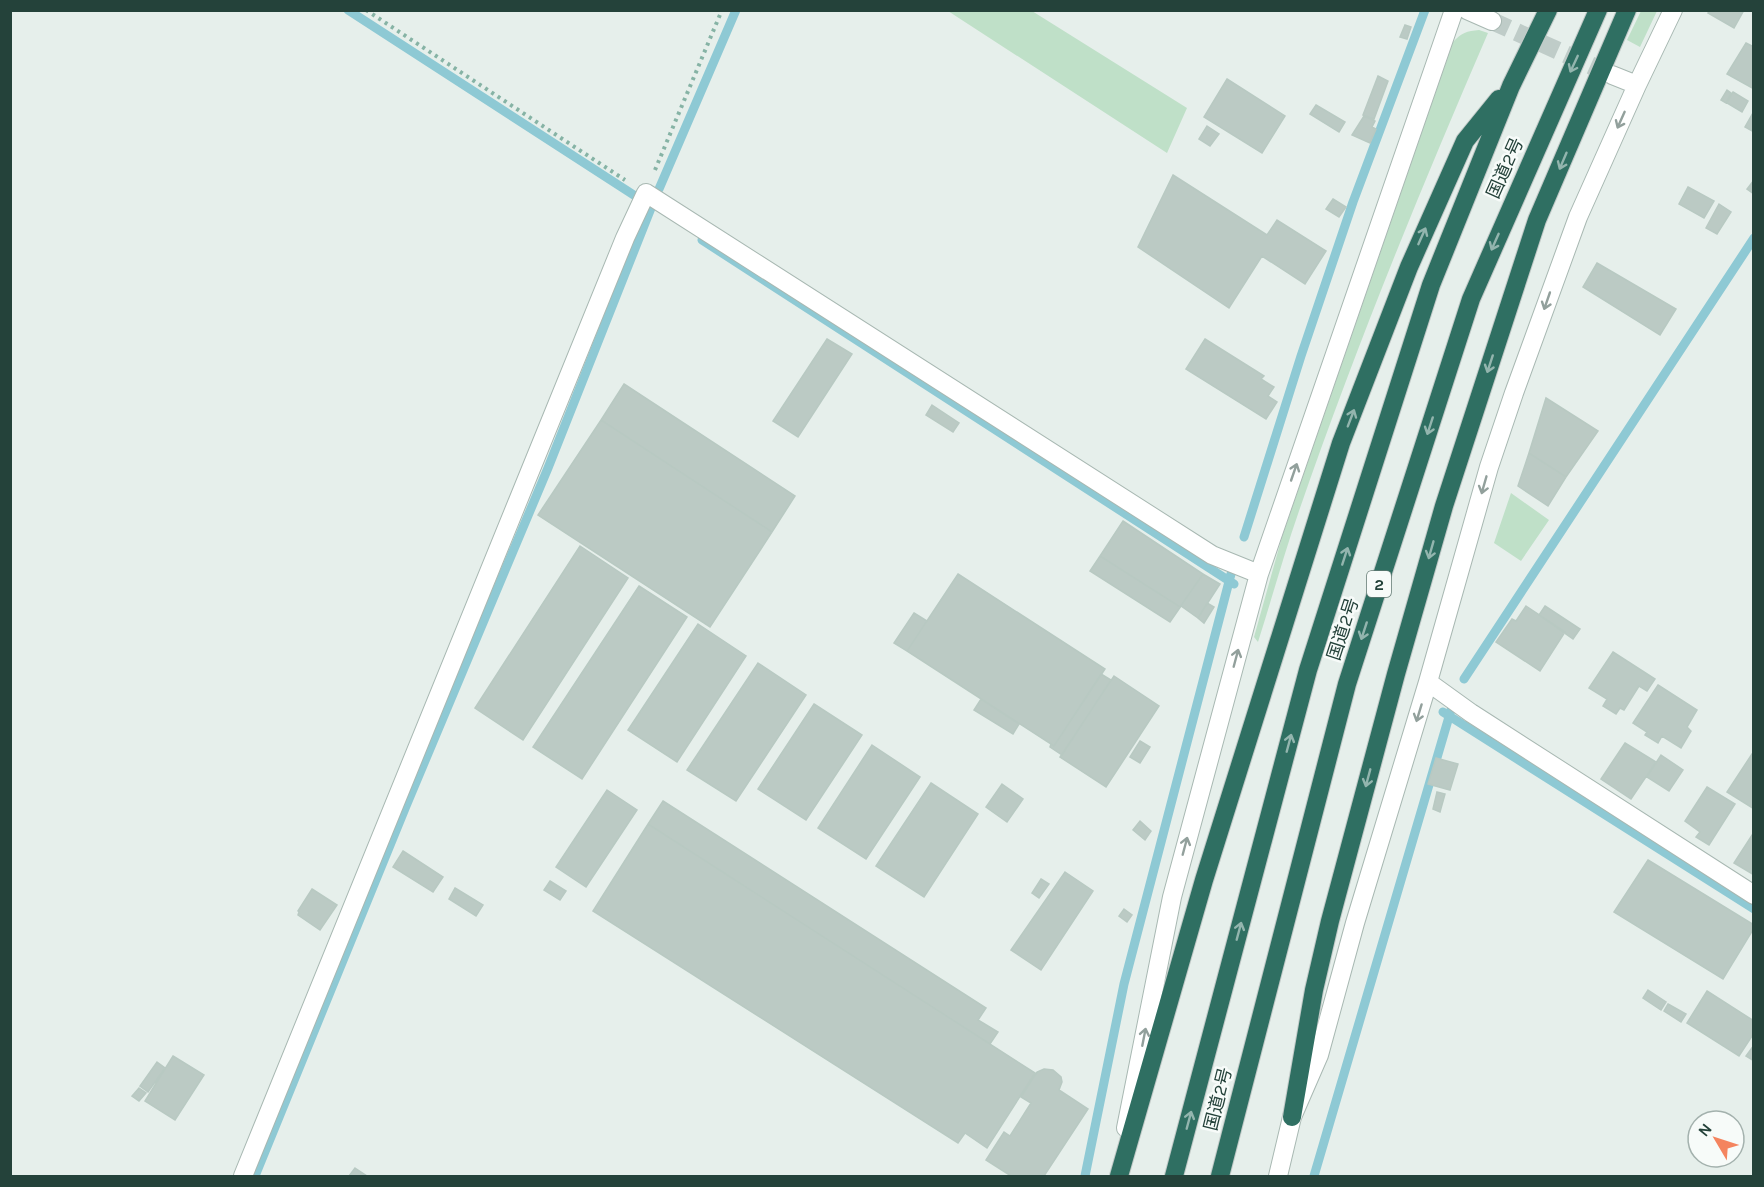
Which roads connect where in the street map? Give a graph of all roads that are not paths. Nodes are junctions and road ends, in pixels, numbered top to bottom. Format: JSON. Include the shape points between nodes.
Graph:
{"nodes":[{"id":1,"x":1454,"y":10,"type":"edge"},
{"id":2,"x":1467,"y":10,"type":"edge"},
{"id":3,"x":1548,"y":10,"type":"edge"},
{"id":4,"x":1598,"y":10,"type":"edge"},
{"id":5,"x":1627,"y":10,"type":"edge"},
{"id":6,"x":1673,"y":10,"type":"edge"},
{"id":7,"x":1492,"y":21,"type":"tunnel mouth"},
{"id":8,"x":1612,"y":75,"type":"tunnel mouth"},
{"id":9,"x":1637,"y":85,"type":"junction"},
{"id":10,"x":1511,"y":86,"type":"junction"},
{"id":11,"x":1259,"y":574,"type":"junction"},
{"id":12,"x":1428,"y":682,"type":"junction"},
{"id":13,"x":1754,"y":895,"type":"edge"},
{"id":14,"x":1292,"y":1117,"type":"junction"},
{"id":15,"x":243,"y":1176,"type":"edge"},
{"id":16,"x":1117,"y":1176,"type":"edge"},
{"id":17,"x":1174,"y":1176,"type":"edge"},
{"id":18,"x":1220,"y":1176,"type":"edge"},
{"id":19,"x":1278,"y":1176,"type":"edge"}],
"edges":[{"from":11,"to":1,"type":"street","one_way":true},
{"from":2,"to":7,"type":"street"},
{"from":3,"to":10,"type":"highway","name":"国道2号","number":"2"},
{"from":4,"to":18,"type":"highway","name":"国道2号","number":"2","one_way":true,"via":[[1467,310],[1347,684]]},
{"from":5,"to":14,"type":"highway","number":"2","one_way":true,"via":[[1537,220],[1444,506],[1330,921]]},
{"from":6,"to":9,"type":"street"},
{"from":8,"to":9,"type":"street"},
{"from":9,"to":12,"type":"street","one_way":true,"via":[[1578,217],[1518,381],[1489,467]]},
{"from":16,"to":10,"type":"highway","number":"2","one_way":true,"via":[[1204,880],[1341,443],[1408,267],[1465,141]]},
{"from":17,"to":10,"type":"highway","name":"国道2号","number":"2","one_way":true,"via":[[1308,670],[1431,285]]},
{"from":11,"to":15,"type":"street","via":[[1212,555],[643,199]]},
{"from":16,"to":11,"type":"street","one_way":true,"via":[[1172,897]]},
{"from":12,"to":13,"type":"street"},
{"from":12,"to":14,"type":"street","one_way":true,"via":[[1319,1054]]},
{"from":14,"to":19,"type":"street"}]}
